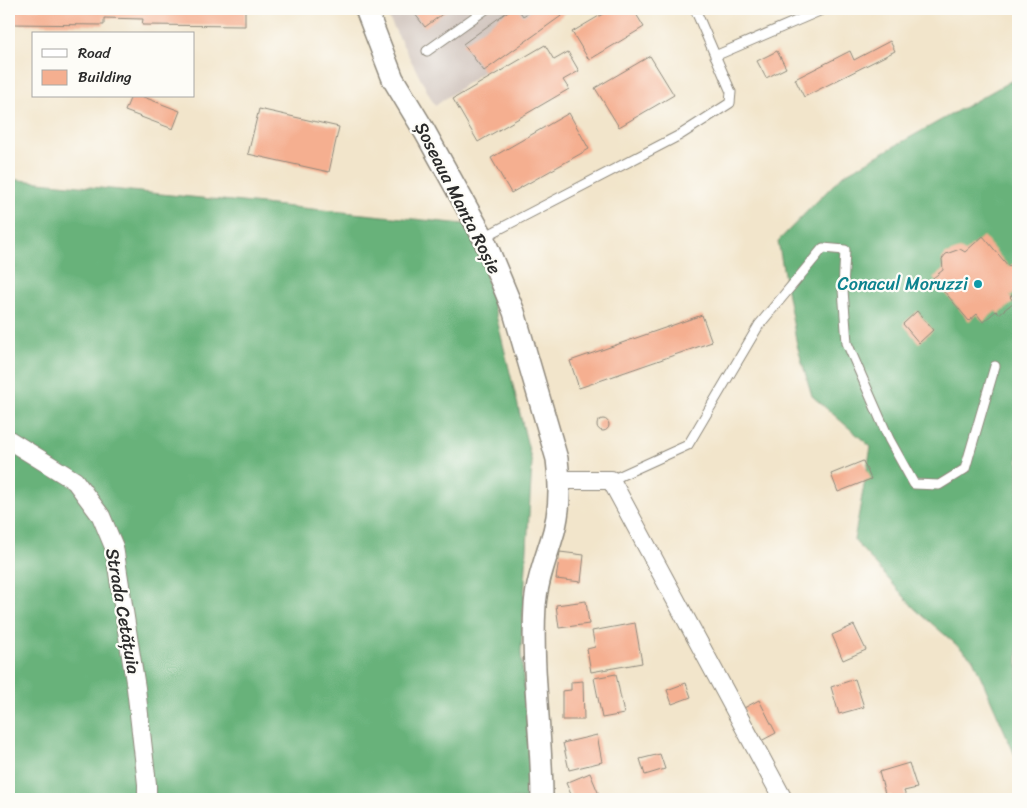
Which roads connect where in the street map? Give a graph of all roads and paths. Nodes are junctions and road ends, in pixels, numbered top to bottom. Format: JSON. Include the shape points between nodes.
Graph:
{"nodes":[{"id":1,"x":366,"y":9,"type":"edge"},
{"id":2,"x":486,"y":9,"type":"edge"},
{"id":3,"x":695,"y":9,"type":"edge"},
{"id":4,"x":824,"y":9,"type":"edge"},
{"id":5,"x":427,"y":51,"type":"dead end"},
{"id":6,"x":716,"y":56,"type":"junction"},
{"id":7,"x":483,"y":237,"type":"junction"},
{"id":8,"x":995,"y":366,"type":"dead end"},
{"id":9,"x":9,"y":440,"type":"edge"},
{"id":10,"x":560,"y":480,"type":"junction"},
{"id":11,"x":611,"y":480,"type":"junction"},
{"id":12,"x":147,"y":799,"type":"edge"},
{"id":13,"x":542,"y":799,"type":"edge"},
{"id":14,"x":783,"y":799,"type":"edge"}],
"edges":[{"from":1,"to":7,"type":"street","name":"Șoseaua Manta Roșie","via":[[393,79]]},
{"from":2,"to":5,"type":"lane"},
{"from":3,"to":6,"type":"lane"},
{"from":4,"to":6,"type":"lane"},
{"from":6,"to":7,"type":"lane","via":[[731,92],[730,103],[680,135]]},
{"from":7,"to":10,"type":"street","name":"Șoseaua Manta Roșie","via":[[523,338]]},
{"from":8,"to":11,"type":"lane","via":[[965,469],[939,485],[914,484],[889,439],[847,343],[843,290],[845,250],[823,248],[759,324],[688,445]]},
{"from":9,"to":12,"type":"street","name":"Strada Cetățuia","via":[[75,481],[101,516],[114,547],[136,688]]},
{"from":10,"to":11,"type":"street"},
{"from":10,"to":13,"type":"street","name":"Șoseaua Manta Roșie","via":[[554,529],[541,570],[535,604],[535,674]]},
{"from":11,"to":14,"type":"street"}]}
